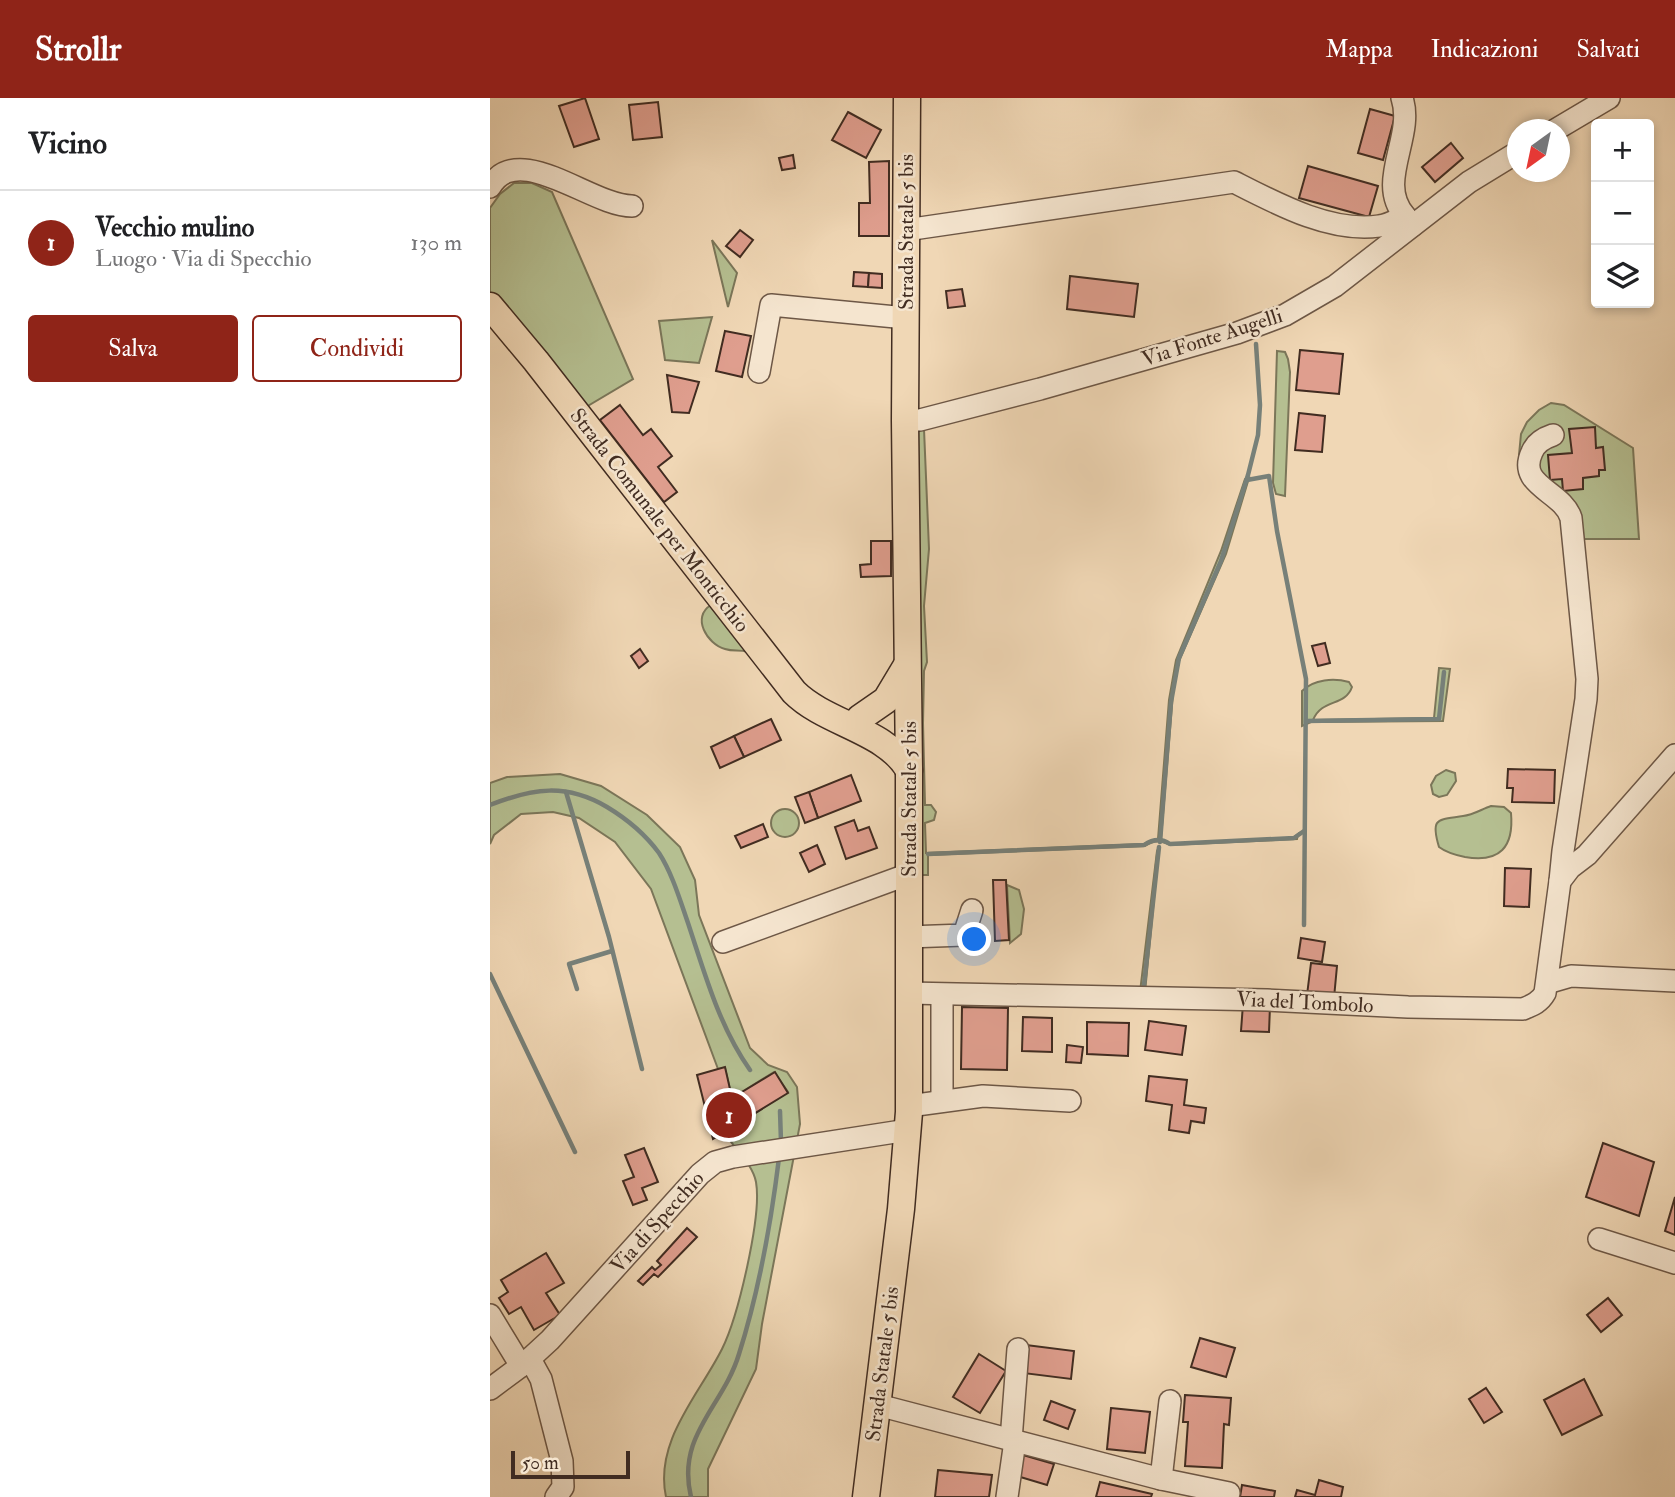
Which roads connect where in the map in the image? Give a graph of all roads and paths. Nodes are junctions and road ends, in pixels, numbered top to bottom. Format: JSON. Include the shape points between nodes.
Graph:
{"nodes":[{"id":1,"x":907,"y":98,"type":"edge"},
{"id":2,"x":1402,"y":98,"type":"edge"},
{"id":3,"x":1609,"y":98,"type":"edge"},
{"id":4,"x":1570,"y":121,"type":"edge"},
{"id":5,"x":1507,"y":158,"type":"edge"},
{"id":6,"x":490,"y":187,"type":"edge"},
{"id":7,"x":632,"y":206,"type":"dead end"},
{"id":8,"x":1408,"y":221,"type":"junction"},
{"id":9,"x":906,"y":230,"type":"junction"},
{"id":10,"x":490,"y":306,"type":"edge"},
{"id":11,"x":906,"y":318,"type":"junction"},
{"id":12,"x":759,"y":372,"type":"dead end"},
{"id":13,"x":905,"y":420,"type":"junction"},
{"id":14,"x":1553,"y":435,"type":"dead end"},
{"id":15,"x":908,"y":664,"type":"junction"},
{"id":16,"x":856,"y":724,"type":"junction"},
{"id":17,"x":909,"y":735,"type":"junction"},
{"id":18,"x":1675,"y":755,"type":"edge"},
{"id":19,"x":909,"y":770,"type":"junction"},
{"id":20,"x":1675,"y":773,"type":"edge"},
{"id":21,"x":1587,"y":855,"type":"junction"},
{"id":22,"x":909,"y":874,"type":"junction"},
{"id":23,"x":1560,"y":881,"type":"junction"},
{"id":24,"x":972,"y":910,"type":"dead end"},
{"id":25,"x":908,"y":937,"type":"junction"},
{"id":26,"x":723,"y":942,"type":"dead end"},
{"id":27,"x":1675,"y":981,"type":"edge"},
{"id":28,"x":1547,"y":983,"type":"junction"},
{"id":29,"x":908,"y":993,"type":"junction"},
{"id":30,"x":942,"y":1003,"type":"dead end"},
{"id":31,"x":942,"y":1101,"type":"junction"},
{"id":32,"x":1070,"y":1101,"type":"dead end"},
{"id":33,"x":908,"y":1118,"type":"junction"},
{"id":34,"x":1599,"y":1240,"type":"dead end"},
{"id":35,"x":1675,"y":1263,"type":"edge"},
{"id":36,"x":490,"y":1315,"type":"edge"},
{"id":37,"x":1018,"y":1349,"type":"dead end"},
{"id":38,"x":525,"y":1362,"type":"junction"},
{"id":39,"x":490,"y":1389,"type":"edge"},
{"id":40,"x":1170,"y":1401,"type":"dead end"},
{"id":41,"x":878,"y":1405,"type":"junction"},
{"id":42,"x":1013,"y":1440,"type":"junction"},
{"id":43,"x":1161,"y":1479,"type":"junction"},
{"id":44,"x":1229,"y":1493,"type":"dead end"},
{"id":45,"x":556,"y":1497,"type":"edge"},
{"id":46,"x":866,"y":1497,"type":"edge"},
{"id":47,"x":1007,"y":1497,"type":"edge"}],
"edges":[{"from":1,"to":9,"type":"main road","name":"Strada Statale 5 bis"},
{"from":2,"to":8,"type":"street","via":[[1406,119],[1392,192]]},
{"from":3,"to":4,"type":"street"},
{"from":5,"to":8,"type":"street","name":"Via Fonte Augelli"},
{"from":6,"to":7,"type":"street","via":[[501,173],[522,169],[613,204]]},
{"from":8,"to":9,"type":"street","via":[[1365,227],[1320,221],[1234,182]]},
{"from":8,"to":13,"type":"street","name":"Via Fonte Augelli","via":[[1335,286],[1252,328],[1027,393]]},
{"from":9,"to":11,"type":"main road","name":"Strada Statale 5 bis"},
{"from":10,"to":16,"type":"main road","name":"Strada Comunale per Monticchio","via":[[788,685],[813,708]]},
{"from":11,"to":12,"type":"street","via":[[771,305]]},
{"from":11,"to":13,"type":"main road","name":"Strada Statale 5 bis"},
{"from":13,"to":15,"type":"main road","name":"Strada Statale 5 bis"},
{"from":14,"to":23,"type":"street","via":[[1535,446],[1529,468],[1535,483],[1566,506],[1571,518],[1587,679]]},
{"from":15,"to":16,"type":"main road","via":[[886,700]]},
{"from":15,"to":17,"type":"main road","name":"Strada Statale 5 bis"},
{"from":16,"to":17,"type":"main road","name":"Strada Comunale per Monticchio","via":[[881,741]]},
{"from":16,"to":19,"type":"main road","name":"Strada Comunale per Monticchio","via":[[898,755]]},
{"from":17,"to":19,"type":"main road","name":"Strada Statale 5 bis"},
{"from":18,"to":21,"type":"street"},
{"from":19,"to":22,"type":"main road","name":"Strada Statale 5 bis"},
{"from":20,"to":21,"type":"street","via":[[1602,851]]},
{"from":21,"to":23,"type":"street"},
{"from":22,"to":25,"type":"main road","name":"Strada Statale 5 bis"},
{"from":22,"to":26,"type":"street"},
{"from":23,"to":28,"type":"street"},
{"from":24,"to":25,"type":"street","via":[[964,935]]},
{"from":25,"to":29,"type":"main road","name":"Strada Statale 5 bis"},
{"from":27,"to":28,"type":"street","via":[[1571,976]]},
{"from":28,"to":29,"type":"street","name":"Via del Tombolo","via":[[1533,1006],[1514,1010]]},
{"from":29,"to":33,"type":"main road","name":"Strada Statale 5 bis"},
{"from":30,"to":31,"type":"street"},
{"from":31,"to":32,"type":"street","name":"Via di Specchio","via":[[983,1096]]},
{"from":31,"to":33,"type":"street","name":"Via di Specchio"},
{"from":33,"to":38,"type":"street","name":"Via di Specchio","via":[[712,1164]]},
{"from":33,"to":41,"type":"main road","name":"Strada Statale 5 bis"},
{"from":34,"to":35,"type":"street"},
{"from":36,"to":38,"type":"street"},
{"from":37,"to":42,"type":"street"},
{"from":38,"to":39,"type":"street","name":"Via di Specchio"},
{"from":38,"to":45,"type":"street","via":[[541,1379],[562,1457],[564,1484]]},
{"from":40,"to":43,"type":"street"},
{"from":41,"to":42,"type":"street"},
{"from":41,"to":46,"type":"main road","name":"Strada Statale 5 bis"},
{"from":42,"to":43,"type":"street"},
{"from":42,"to":47,"type":"street"},
{"from":43,"to":44,"type":"street"}]}
